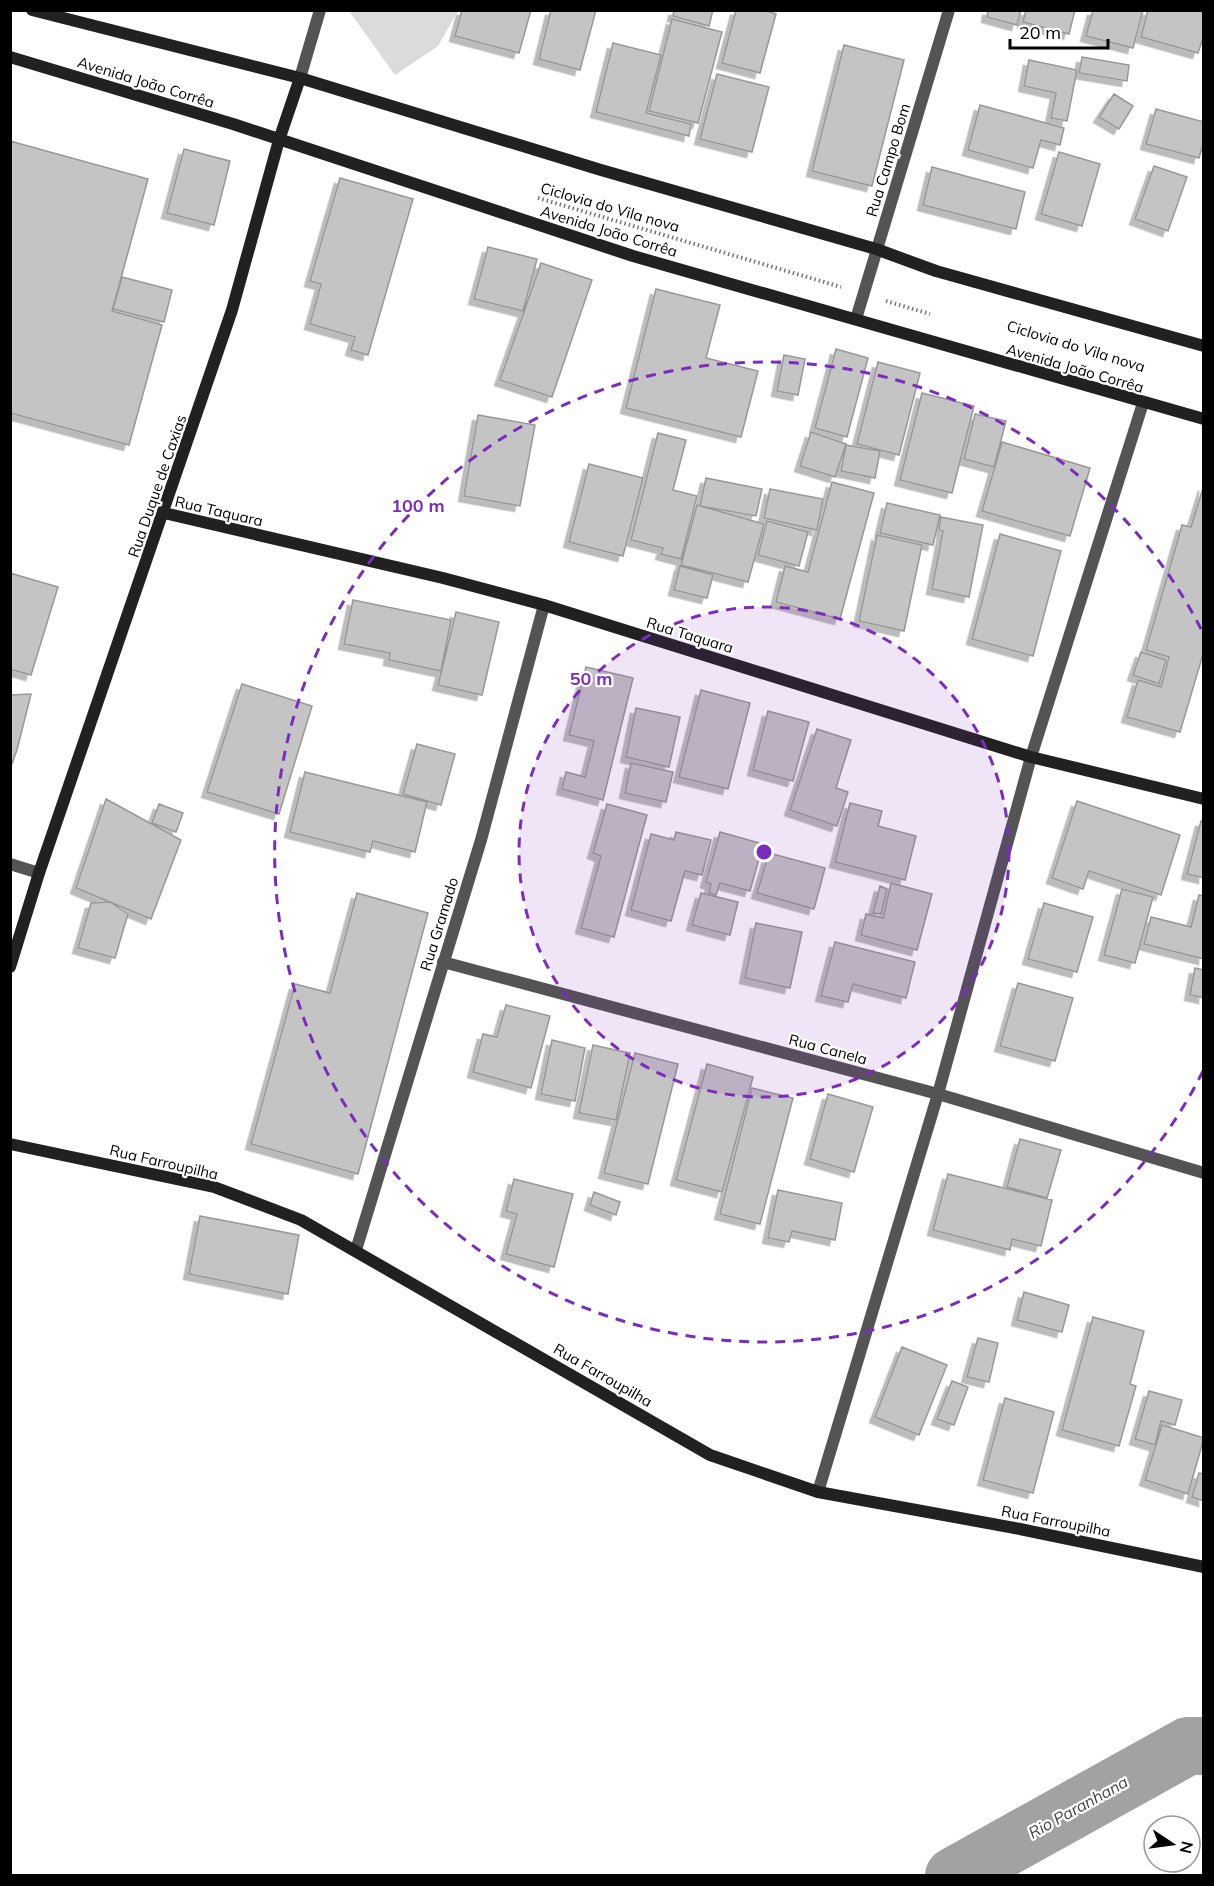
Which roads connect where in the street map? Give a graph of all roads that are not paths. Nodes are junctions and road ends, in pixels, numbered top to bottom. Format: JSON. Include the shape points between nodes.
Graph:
{"nodes":[{"id":1,"x":32,"y":10,"type":"edge"},
{"id":2,"x":320,"y":10,"type":"edge"},
{"id":3,"x":950,"y":10,"type":"edge"},
{"id":4,"x":10,"y":57,"type":"edge"},
{"id":5,"x":300,"y":78,"type":"junction"},
{"id":6,"x":279,"y":140,"type":"junction"},
{"id":7,"x":876,"y":249,"type":"junction"},
{"id":8,"x":856,"y":319,"type":"junction"},
{"id":9,"x":1203,"y":345,"type":"edge"},
{"id":10,"x":1143,"y":403,"type":"junction"},
{"id":11,"x":1203,"y":419,"type":"edge"},
{"id":12,"x":164,"y":513,"type":"junction"},
{"id":13,"x":544,"y":605,"type":"junction"},
{"id":14,"x":1031,"y":757,"type":"junction"},
{"id":15,"x":1203,"y":799,"type":"edge"},
{"id":16,"x":10,"y":864,"type":"edge"},
{"id":17,"x":39,"y":873,"type":"junction"},
{"id":18,"x":443,"y":962,"type":"junction"},
{"id":19,"x":10,"y":967,"type":"edge"},
{"id":20,"x":938,"y":1094,"type":"junction"},
{"id":21,"x":10,"y":1144,"type":"edge"},
{"id":22,"x":1203,"y":1173,"type":"edge"},
{"id":23,"x":356,"y":1250,"type":"junction"},
{"id":24,"x":818,"y":1492,"type":"junction"},
{"id":25,"x":1203,"y":1567,"type":"edge"}],
"edges":[{"from":1,"to":5,"type":"street"},
{"from":2,"to":5,"type":"street","name":"Rua Duque de Caxias"},
{"from":3,"to":7,"type":"street","name":"Rua Campo Bom"},
{"from":4,"to":6,"type":"street","name":"Avenida João Corrêa"},
{"from":5,"to":6,"type":"street","name":"Rua Duque de Caxias"},
{"from":5,"to":7,"type":"street"},
{"from":6,"to":8,"type":"street","name":"Avenida João Corrêa","via":[[633,256]]},
{"from":6,"to":12,"type":"street","name":"Rua Duque de Caxias","via":[[232,310]]},
{"from":7,"to":8,"type":"street","name":"Rua Campo Bom"},
{"from":7,"to":9,"type":"street","via":[[936,271]]},
{"from":8,"to":10,"type":"street","name":"Avenida João Corrêa"},
{"from":10,"to":11,"type":"street","name":"Avenida João Corrêa"},
{"from":10,"to":14,"type":"street"},
{"from":12,"to":13,"type":"street","name":"Rua Taquara"},
{"from":12,"to":17,"type":"street","name":"Rua Duque de Caxias"},
{"from":13,"to":14,"type":"street","name":"Rua Taquara"},
{"from":13,"to":18,"type":"street","name":"Rua Gramado","via":[[481,840]]},
{"from":14,"to":15,"type":"street","name":"Rua Taquara"},
{"from":14,"to":20,"type":"street"},
{"from":16,"to":17,"type":"street"},
{"from":17,"to":19,"type":"street","name":"Rua Duque de Caxias"},
{"from":18,"to":20,"type":"street","name":"Rua Canela"},
{"from":18,"to":23,"type":"street","name":"Rua Gramado"},
{"from":20,"to":22,"type":"street","name":"Rua Canela"},
{"from":20,"to":24,"type":"street"},
{"from":21,"to":23,"type":"street","name":"Rua Farroupilha","via":[[214,1187],[301,1220]]},
{"from":23,"to":24,"type":"street","name":"Rua Farroupilha","via":[[710,1455]]},
{"from":24,"to":25,"type":"street","name":"Rua Farroupilha"}]}
